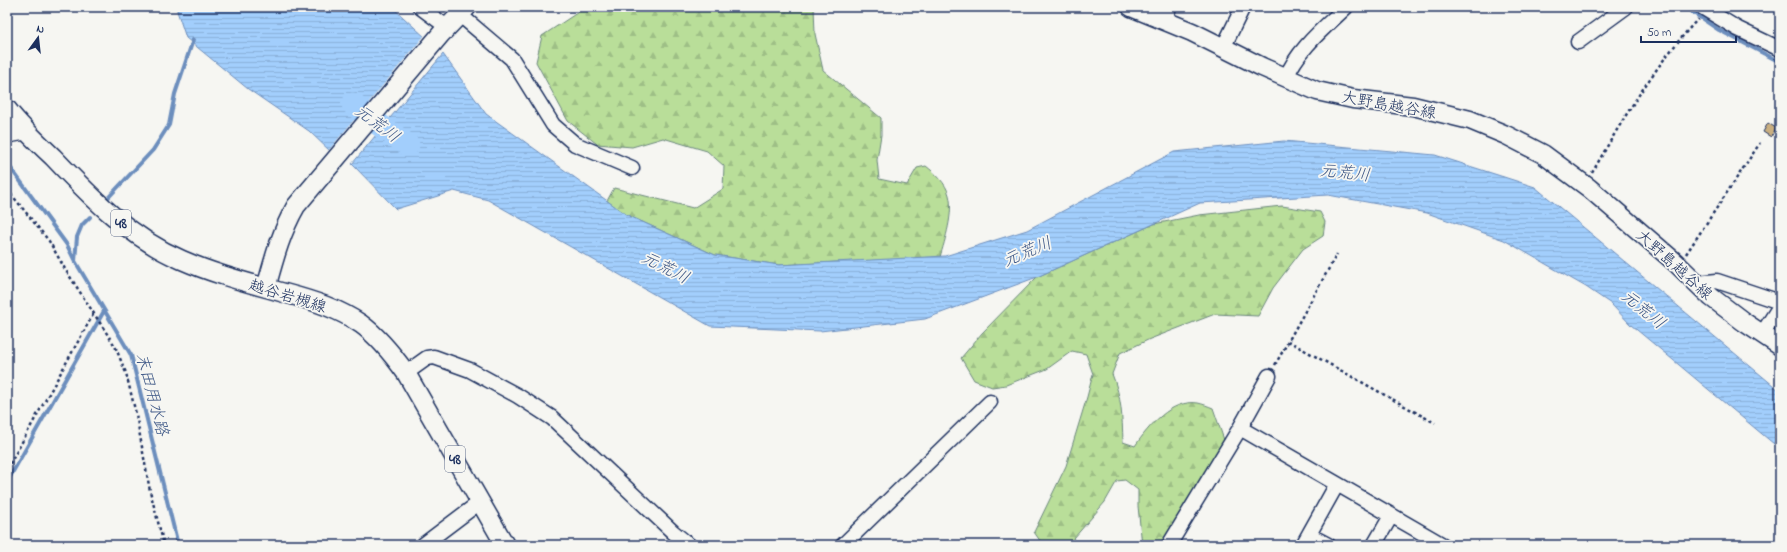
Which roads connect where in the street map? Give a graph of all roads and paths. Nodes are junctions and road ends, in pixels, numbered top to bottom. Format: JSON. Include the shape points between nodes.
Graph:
{"nodes":[{"id":1,"x":420,"y":7,"type":"edge"},
{"id":2,"x":1132,"y":7,"type":"edge"},
{"id":3,"x":1243,"y":7,"type":"edge"},
{"id":4,"x":1346,"y":7,"type":"edge"},
{"id":5,"x":1626,"y":7,"type":"edge"},
{"id":6,"x":1702,"y":7,"type":"edge"},
{"id":7,"x":1167,"y":14,"type":"edge"},
{"id":8,"x":1697,"y":20,"type":"dead end"},
{"id":9,"x":453,"y":21,"type":"edge"},
{"id":10,"x":1578,"y":42,"type":"dead end"},
{"id":11,"x":1223,"y":48,"type":"junction"},
{"id":12,"x":1780,"y":49,"type":"edge"},
{"id":13,"x":1286,"y":78,"type":"junction"},
{"id":14,"x":7,"y":109,"type":"edge"},
{"id":15,"x":7,"y":131,"type":"edge"},
{"id":16,"x":28,"y":132,"type":"junction"},
{"id":17,"x":1760,"y":143,"type":"dead end"},
{"id":18,"x":632,"y":168,"type":"dead end"},
{"id":19,"x":1585,"y":185,"type":"junction"},
{"id":20,"x":7,"y":189,"type":"edge"},
{"id":21,"x":1337,"y":254,"type":"dead end"},
{"id":22,"x":1678,"y":266,"type":"junction"},
{"id":23,"x":1697,"y":284,"type":"junction"},
{"id":24,"x":266,"y":288,"type":"junction"},
{"id":25,"x":1780,"y":302,"type":"edge"},
{"id":26,"x":1780,"y":306,"type":"edge"},
{"id":27,"x":95,"y":313,"type":"junction"},
{"id":28,"x":1762,"y":334,"type":"junction"},
{"id":29,"x":1288,"y":341,"type":"junction"},
{"id":30,"x":1780,"y":346,"type":"edge"},
{"id":31,"x":406,"y":372,"type":"junction"},
{"id":32,"x":1268,"y":376,"type":"joint"},
{"id":33,"x":990,"y":402,"type":"dead end"},
{"id":34,"x":1435,"y":423,"type":"dead end"},
{"id":35,"x":1240,"y":428,"type":"junction"},
{"id":36,"x":7,"y":468,"type":"edge"},
{"id":37,"x":1337,"y":484,"type":"junction"},
{"id":38,"x":480,"y":502,"type":"junction"},
{"id":39,"x":1391,"y":516,"type":"junction"},
{"id":40,"x":1306,"y":540,"type":"edge"},
{"id":41,"x":164,"y":545,"type":"edge"},
{"id":42,"x":423,"y":545,"type":"edge"},
{"id":43,"x":505,"y":545,"type":"edge"},
{"id":44,"x":689,"y":545,"type":"edge"},
{"id":45,"x":843,"y":545,"type":"edge"},
{"id":46,"x":1169,"y":545,"type":"edge"},
{"id":47,"x":1328,"y":545,"type":"edge"},
{"id":48,"x":1374,"y":545,"type":"edge"},
{"id":49,"x":1443,"y":545,"type":"edge"}],
"edges":[{"from":1,"to":9,"type":"street"},
{"from":2,"to":7,"type":"main road","name":"大野島越谷線"},
{"from":3,"to":11,"type":"street"},
{"from":4,"to":13,"type":"street","via":[[1291,64]]},
{"from":5,"to":10,"type":"street"},
{"from":6,"to":12,"type":"street","via":[[1738,29]]},
{"from":7,"to":11,"type":"main road","name":"大野島越谷線"},
{"from":8,"to":19,"type":"path","via":[[1674,46],[1622,119]]},
{"from":9,"to":18,"type":"street","via":[[512,59],[553,125],[575,144]]},
{"from":9,"to":24,"type":"main road","via":[[296,206],[280,240]]},
{"from":11,"to":13,"type":"main road","name":"大野島越谷線"},
{"from":13,"to":19,"type":"main road","name":"大野島越谷線","via":[[1353,99],[1413,106],[1470,120],[1543,154]]},
{"from":14,"to":16,"type":"main road","name":"越谷岩槻線","number":"48"},
{"from":15,"to":16,"type":"street","via":[[11,135]]},
{"from":16,"to":24,"type":"main road","name":"越谷岩槻線","number":"48","via":[[98,204],[124,226],[180,260]]},
{"from":17,"to":22,"type":"path"},
{"from":19,"to":22,"type":"main road","name":"大野島越谷線"},
{"from":20,"to":27,"type":"path","via":[[49,241],[64,269]]},
{"from":21,"to":29,"type":"path"},
{"from":22,"to":23,"type":"main road","name":"大野島越谷線"},
{"from":23,"to":25,"type":"street","via":[[1717,281]]},
{"from":23,"to":28,"type":"main road","name":"大野島越谷線"},
{"from":24,"to":31,"type":"main road","name":"越谷岩槻線","number":"48","via":[[317,302],[341,312],[361,324],[392,354]]},
{"from":26,"to":28,"type":"street"},
{"from":27,"to":36,"type":"path"},
{"from":27,"to":41,"type":"path","via":[[115,346],[126,373],[150,491]]},
{"from":28,"to":30,"type":"main road","name":"大野島越谷線"},
{"from":29,"to":32,"type":"path"},
{"from":29,"to":34,"type":"path"},
{"from":31,"to":38,"type":"main road","name":"越谷岩槻線","number":"48"},
{"from":31,"to":44,"type":"street","via":[[434,356],[470,370],[518,396],[552,418]]},
{"from":32,"to":35,"type":"street"},
{"from":33,"to":45,"type":"street"},
{"from":35,"to":37,"type":"street"},
{"from":35,"to":46,"type":"street"},
{"from":37,"to":39,"type":"street"},
{"from":37,"to":40,"type":"street"},
{"from":38,"to":42,"type":"street"},
{"from":38,"to":43,"type":"main road","name":"越谷岩槻線","number":"48"},
{"from":39,"to":48,"type":"street"},
{"from":39,"to":49,"type":"street"},
{"from":40,"to":47,"type":"street"}]}
